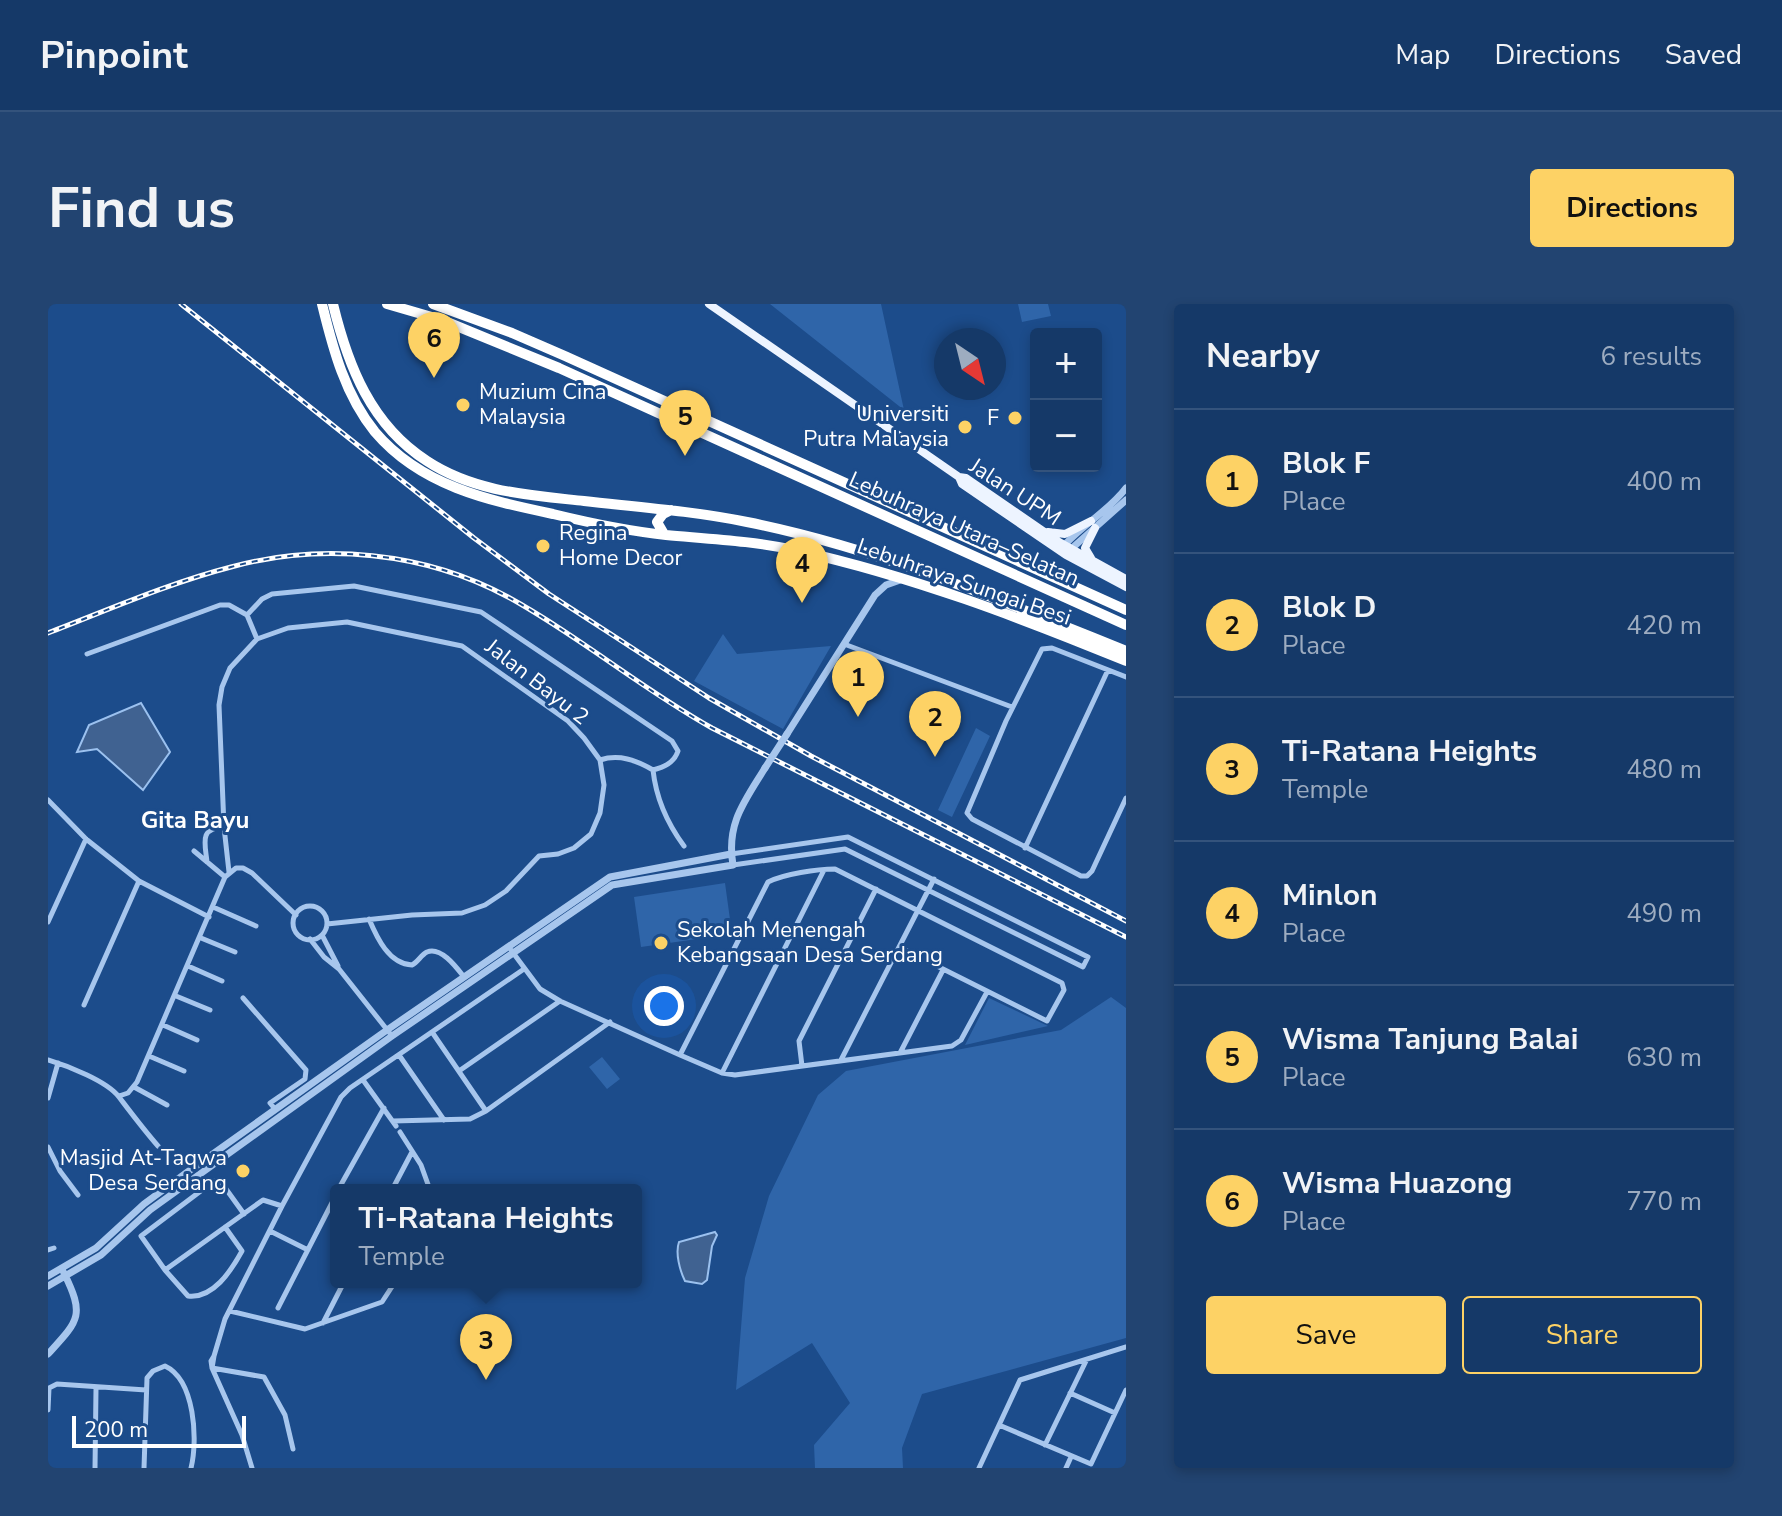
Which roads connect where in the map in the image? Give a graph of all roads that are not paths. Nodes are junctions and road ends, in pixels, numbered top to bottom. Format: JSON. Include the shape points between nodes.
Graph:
{"nodes":[{"id":1,"x":387,"y":304,"type":"edge"},
{"id":2,"x":433,"y":304,"type":"edge"},
{"id":3,"x":709,"y":304,"type":"edge"},
{"id":4,"x":329,"y":307,"type":"edge"},
{"id":5,"x":959,"y":477,"type":"junction"},
{"id":6,"x":1126,"y":488,"type":"edge"},
{"id":7,"x":1126,"y":500,"type":"edge"},
{"id":8,"x":671,"y":510,"type":"junction"},
{"id":9,"x":1093,"y":524,"type":"junction"},
{"id":10,"x":1043,"y":531,"type":"junction"},
{"id":11,"x":664,"y":534,"type":"junction"},
{"id":12,"x":1065,"y":550,"type":"junction"},
{"id":13,"x":1097,"y":564,"type":"junction"},
{"id":14,"x":871,"y":568,"type":"junction"},
{"id":15,"x":905,"y":578,"type":"junction"},
{"id":16,"x":1126,"y":579,"type":"edge"},
{"id":17,"x":1126,"y":587,"type":"edge"},
{"id":18,"x":875,"y":595,"type":"junction"},
{"id":19,"x":1126,"y":610,"type":"edge"},
{"id":20,"x":247,"y":615,"type":"junction"},
{"id":21,"x":1126,"y":625,"type":"edge"},
{"id":22,"x":257,"y":639,"type":"junction"},
{"id":23,"x":844,"y":644,"type":"junction"},
{"id":24,"x":1098,"y":650,"type":"junction"},
{"id":25,"x":1126,"y":651,"type":"edge"},
{"id":26,"x":87,"y":654,"type":"dead end"},
{"id":27,"x":1126,"y":661,"type":"edge"},
{"id":28,"x":1108,"y":670,"type":"junction"},
{"id":29,"x":1126,"y":677,"type":"edge"},
{"id":30,"x":1012,"y":707,"type":"junction"},
{"id":31,"x":600,"y":760,"type":"junction"},
{"id":32,"x":653,"y":770,"type":"junction"},
{"id":33,"x":1126,"y":798,"type":"edge"},
{"id":34,"x":48,"y":800,"type":"edge"},
{"id":35,"x":224,"y":827,"type":"junction"},
{"id":36,"x":86,"y":839,"type":"junction"},
{"id":37,"x":684,"y":846,"type":"dead end"},
{"id":38,"x":1025,"y":848,"type":"junction"},
{"id":39,"x":194,"y":851,"type":"dead end"},
{"id":40,"x":731,"y":854,"type":"junction"},
{"id":41,"x":207,"y":862,"type":"junction"},
{"id":42,"x":733,"y":865,"type":"junction"},
{"id":43,"x":825,"y":869,"type":"junction"},
{"id":44,"x":227,"y":874,"type":"junction"},
{"id":45,"x":934,"y":879,"type":"junction"},
{"id":46,"x":139,"y":881,"type":"junction"},
{"id":47,"x":876,"y":889,"type":"junction"},
{"id":48,"x":928,"y":891,"type":"junction"},
{"id":49,"x":213,"y":907,"type":"junction"},
{"id":50,"x":917,"y":912,"type":"junction"},
{"id":51,"x":296,"y":915,"type":"junction"},
{"id":52,"x":209,"y":917,"type":"junction"},
{"id":53,"x":369,"y":919,"type":"junction"},
{"id":54,"x":48,"y":922,"type":"edge"},
{"id":55,"x":327,"y":924,"type":"junction"},
{"id":56,"x":256,"y":926,"type":"dead end"},
{"id":57,"x":322,"y":935,"type":"junction"},
{"id":58,"x":201,"y":938,"type":"junction"},
{"id":59,"x":310,"y":939,"type":"junction"},
{"id":60,"x":899,"y":947,"type":"junction"},
{"id":61,"x":510,"y":950,"type":"junction"},
{"id":62,"x":235,"y":952,"type":"dead end"},
{"id":63,"x":188,"y":966,"type":"junction"},
{"id":64,"x":339,"y":969,"type":"junction"},
{"id":65,"x":524,"y":969,"type":"junction"},
{"id":66,"x":943,"y":970,"type":"junction"},
{"id":67,"x":464,"y":977,"type":"junction"},
{"id":68,"x":222,"y":981,"type":"dead end"},
{"id":69,"x":987,"y":992,"type":"junction"},
{"id":70,"x":176,"y":996,"type":"junction"},
{"id":71,"x":243,"y":998,"type":"dead end"},
{"id":72,"x":560,"y":1001,"type":"junction"},
{"id":73,"x":84,"y":1005,"type":"dead end"},
{"id":74,"x":210,"y":1010,"type":"dead end"},
{"id":75,"x":610,"y":1022,"type":"junction"},
{"id":76,"x":163,"y":1025,"type":"junction"},
{"id":77,"x":432,"y":1032,"type":"junction"},
{"id":78,"x":390,"y":1033,"type":"junction"},
{"id":79,"x":197,"y":1040,"type":"dead end"},
{"id":80,"x":900,"y":1053,"type":"junction"},
{"id":81,"x":399,"y":1055,"type":"junction"},
{"id":82,"x":680,"y":1055,"type":"junction"},
{"id":83,"x":149,"y":1056,"type":"junction"},
{"id":84,"x":48,"y":1060,"type":"edge"},
{"id":85,"x":840,"y":1061,"type":"junction"},
{"id":86,"x":58,"y":1063,"type":"junction"},
{"id":87,"x":802,"y":1066,"type":"junction"},
{"id":88,"x":724,"y":1070,"type":"junction"},
{"id":89,"x":184,"y":1071,"type":"dead end"},
{"id":90,"x":459,"y":1071,"type":"junction"},
{"id":91,"x":363,"y":1080,"type":"junction"},
{"id":92,"x":134,"y":1087,"type":"junction"},
{"id":93,"x":119,"y":1096,"type":"junction"},
{"id":94,"x":48,"y":1098,"type":"edge"},
{"id":95,"x":167,"y":1105,"type":"dead end"},
{"id":96,"x":384,"y":1108,"type":"junction"},
{"id":97,"x":275,"y":1109,"type":"junction"},
{"id":98,"x":486,"y":1111,"type":"junction"},
{"id":99,"x":445,"y":1121,"type":"junction"},
{"id":100,"x":400,"y":1132,"type":"dead end"},
{"id":101,"x":158,"y":1146,"type":"dead end"},
{"id":102,"x":48,"y":1147,"type":"edge"},
{"id":103,"x":412,"y":1152,"type":"junction"},
{"id":104,"x":189,"y":1177,"type":"junction"},
{"id":105,"x":341,"y":1184,"type":"edge"},
{"id":106,"x":395,"y":1184,"type":"edge"},
{"id":107,"x":428,"y":1184,"type":"edge"},
{"id":108,"x":199,"y":1192,"type":"junction"},
{"id":109,"x":78,"y":1195,"type":"dead end"},
{"id":110,"x":282,"y":1206,"type":"junction"},
{"id":111,"x":330,"y":1206,"type":"edge"},
{"id":112,"x":244,"y":1214,"type":"junction"},
{"id":113,"x":225,"y":1227,"type":"junction"},
{"id":114,"x":270,"y":1231,"type":"junction"},
{"id":115,"x":308,"y":1250,"type":"junction"},
{"id":116,"x":165,"y":1270,"type":"junction"},
{"id":117,"x":64,"y":1273,"type":"junction"},
{"id":118,"x":48,"y":1276,"type":"edge"},
{"id":119,"x":48,"y":1286,"type":"edge"},
{"id":120,"x":341,"y":1288,"type":"edge"},
{"id":121,"x":391,"y":1288,"type":"edge"},
{"id":122,"x":278,"y":1308,"type":"dead end"},
{"id":123,"x":230,"y":1311,"type":"junction"},
{"id":124,"x":323,"y":1323,"type":"junction"},
{"id":125,"x":1126,"y":1347,"type":"edge"},
{"id":126,"x":48,"y":1354,"type":"edge"},
{"id":127,"x":1087,"y":1358,"type":"junction"},
{"id":128,"x":212,"y":1368,"type":"junction"},
{"id":129,"x":49,"y":1388,"type":"edge"},
{"id":130,"x":96,"y":1389,"type":"junction"},
{"id":131,"x":146,"y":1390,"type":"junction"},
{"id":132,"x":1126,"y":1390,"type":"edge"},
{"id":133,"x":1070,"y":1393,"type":"junction"},
{"id":134,"x":48,"y":1410,"type":"edge"},
{"id":135,"x":1115,"y":1413,"type":"junction"},
{"id":136,"x":999,"y":1425,"type":"junction"},
{"id":137,"x":1045,"y":1445,"type":"junction"},
{"id":138,"x":293,"y":1449,"type":"dead end"},
{"id":139,"x":1071,"y":1457,"type":"junction"},
{"id":140,"x":192,"y":1467,"type":"edge"},
{"id":141,"x":95,"y":1468,"type":"edge"},
{"id":142,"x":144,"y":1468,"type":"edge"},
{"id":143,"x":252,"y":1468,"type":"edge"},
{"id":144,"x":979,"y":1468,"type":"edge"},
{"id":145,"x":1066,"y":1468,"type":"edge"}],
"edges":[{"from":1,"to":21,"type":"highway","name":"Lebuhraya Utara–Selatan","via":[[442,320],[559,368]]},
{"from":2,"to":19,"type":"highway","name":"Lebuhraya Utara–Selatan","via":[[565,356]]},
{"from":3,"to":5,"type":"main road","name":"Jalan UPM"},
{"from":4,"to":8,"type":"highway","name":"Lebuhraya Sungai Besi","via":[[367,398],[393,433],[427,462],[490,490]]},
{"from":4,"to":11,"type":"highway","name":"Lebuhraya Sungai Besi","via":[[339,368],[356,404],[411,465],[487,500]]},
{"from":5,"to":10,"type":"main road","name":"Jalan UPM"},
{"from":5,"to":12,"type":"main road","via":[[962,484]]},
{"from":6,"to":9,"type":"street"},
{"from":7,"to":9,"type":"street"},
{"from":8,"to":11,"type":"highway","via":[[657,522]]},
{"from":8,"to":25,"type":"highway","name":"Lebuhraya Sungai Besi","via":[[746,522],[851,549],[965,587]]},
{"from":9,"to":10,"type":"main road","via":[[1065,534]]},
{"from":9,"to":12,"type":"street"},
{"from":9,"to":13,"type":"main road","via":[[1085,548]]},
{"from":10,"to":12,"type":"main road","name":"Jalan UPM"},
{"from":11,"to":14,"type":"highway","name":"Lebuhraya Sungai Besi","via":[[745,541]]},
{"from":12,"to":13,"type":"main road"},
{"from":12,"to":17,"type":"main road"},
{"from":13,"to":16,"type":"main road"},
{"from":14,"to":15,"type":"highway","name":"Lebuhraya Sungai Besi"},
{"from":14,"to":18,"type":"street","via":[[878,581]]},
{"from":15,"to":18,"type":"street"},
{"from":15,"to":24,"type":"highway","name":"Lebuhraya Sungai Besi"},
{"from":18,"to":23,"type":"street"},
{"from":20,"to":22,"type":"street"},
{"from":20,"to":26,"type":"street","via":[[220,605]]},
{"from":20,"to":32,"type":"street","via":[[272,594],[354,586],[481,612],[672,741],[676,756]]},
{"from":22,"to":31,"type":"street","name":"Jalan Bayu 2","via":[[288,628],[347,622],[462,646],[568,721]]},
{"from":22,"to":35,"type":"street","via":[[230,668],[222,687]]},
{"from":23,"to":30,"type":"street"},
{"from":23,"to":40,"type":"street","bridge":true,"via":[[736,816]]},
{"from":24,"to":27,"type":"highway","name":"Lebuhraya Sungai Besi"},
{"from":24,"to":28,"type":"street"},
{"from":27,"to":28,"type":"street"},
{"from":28,"to":29,"type":"street"},
{"from":28,"to":30,"type":"street","via":[[1042,649]]},
{"from":28,"to":38,"type":"street"},
{"from":30,"to":38,"type":"street","via":[[967,813]]},
{"from":31,"to":32,"type":"street","via":[[625,758]]},
{"from":31,"to":53,"type":"street","via":[[600,813],[591,834],[574,848],[539,856],[506,891],[462,913]]},
{"from":32,"to":37,"type":"street","via":[[663,811]]},
{"from":33,"to":38,"type":"street","via":[[1087,876]]},
{"from":34,"to":36,"type":"street"},
{"from":35,"to":41,"type":"street","via":[[212,828],[205,837]]},
{"from":35,"to":44,"type":"street"},
{"from":36,"to":46,"type":"street"},
{"from":36,"to":54,"type":"street"},
{"from":39,"to":41,"type":"street"},
{"from":40,"to":42,"type":"street"},
{"from":40,"to":45,"type":"street","via":[[848,837]]},
{"from":40,"to":61,"type":"street","via":[[610,877]]},
{"from":41,"to":44,"type":"street"},
{"from":42,"to":48,"type":"street","via":[[845,849]]},
{"from":42,"to":61,"type":"street","via":[[612,885]]},
{"from":43,"to":47,"type":"street"},
{"from":43,"to":82,"type":"street","via":[[768,882]]},
{"from":43,"to":88,"type":"street"},
{"from":44,"to":49,"type":"street"},
{"from":44,"to":51,"type":"street","via":[[243,868],[252,873]]},
{"from":45,"to":48,"type":"street"},
{"from":45,"to":48,"type":"street","via":[[1088,957],[1083,967]]},
{"from":46,"to":52,"type":"street"},
{"from":46,"to":73,"type":"street"},
{"from":47,"to":50,"type":"street"},
{"from":47,"to":87,"type":"street","via":[[799,1041]]},
{"from":48,"to":50,"type":"street"},
{"from":49,"to":52,"type":"street"},
{"from":49,"to":56,"type":"street"},
{"from":50,"to":60,"type":"street"},
{"from":50,"to":69,"type":"street","via":[[1062,983],[1064,990],[1047,1021]]},
{"from":51,"to":55,"type":"street","via":[[302,908],[316,907]]},
{"from":51,"to":59,"type":"street","via":[[297,933]]},
{"from":52,"to":58,"type":"street"},
{"from":53,"to":55,"type":"street"},
{"from":53,"to":67,"type":"street","via":[[398,962],[412,965],[433,952]]},
{"from":55,"to":57,"type":"street"},
{"from":57,"to":59,"type":"street"},
{"from":57,"to":64,"type":"street"},
{"from":58,"to":62,"type":"street"},
{"from":58,"to":63,"type":"street"},
{"from":59,"to":64,"type":"street"},
{"from":60,"to":66,"type":"street"},
{"from":60,"to":85,"type":"street"},
{"from":61,"to":65,"type":"street"},
{"from":61,"to":67,"type":"street"},
{"from":61,"to":78,"type":"street"},
{"from":63,"to":68,"type":"street"},
{"from":63,"to":70,"type":"street"},
{"from":64,"to":78,"type":"street"},
{"from":65,"to":72,"type":"street","via":[[540,989]]},
{"from":65,"to":77,"type":"street"},
{"from":66,"to":69,"type":"street"},
{"from":66,"to":80,"type":"street"},
{"from":67,"to":78,"type":"street"},
{"from":69,"to":80,"type":"street","via":[[957,1044]]},
{"from":70,"to":74,"type":"street"},
{"from":70,"to":76,"type":"street"},
{"from":71,"to":97,"type":"street","via":[[306,1070],[305,1079],[270,1103]]},
{"from":72,"to":75,"type":"street"},
{"from":72,"to":90,"type":"street"},
{"from":75,"to":82,"type":"street"},
{"from":75,"to":98,"type":"street"},
{"from":76,"to":79,"type":"street"},
{"from":76,"to":83,"type":"street"},
{"from":77,"to":81,"type":"street"},
{"from":77,"to":90,"type":"street"},
{"from":78,"to":97,"type":"street"},
{"from":78,"to":104,"type":"street"},
{"from":80,"to":85,"type":"street"},
{"from":81,"to":91,"type":"street"},
{"from":81,"to":99,"type":"street"},
{"from":82,"to":88,"type":"street"},
{"from":83,"to":89,"type":"street"},
{"from":83,"to":92,"type":"street"},
{"from":84,"to":86,"type":"street"},
{"from":85,"to":87,"type":"street"},
{"from":86,"to":93,"type":"street"},
{"from":86,"to":94,"type":"street"},
{"from":87,"to":88,"type":"street","via":[[747,1074]]},
{"from":90,"to":98,"type":"street"},
{"from":91,"to":96,"type":"street"},
{"from":91,"to":110,"type":"street","via":[[334,1107]]},
{"from":92,"to":93,"type":"street"},
{"from":92,"to":95,"type":"street"},
{"from":93,"to":101,"type":"street"},
{"from":96,"to":99,"type":"street","via":[[394,1124]]},
{"from":96,"to":105,"type":"street"},
{"from":97,"to":104,"type":"street"},
{"from":98,"to":99,"type":"street"},
{"from":100,"to":103,"type":"street"},
{"from":102,"to":109,"type":"street"},
{"from":103,"to":106,"type":"street"},
{"from":103,"to":107,"type":"street"},
{"from":104,"to":108,"type":"street"},
{"from":104,"to":117,"type":"street","via":[[111,1247]]},
{"from":108,"to":112,"type":"street","via":[[219,1181]]},
{"from":108,"to":116,"type":"street","via":[[141,1236]]},
{"from":110,"to":112,"type":"street","via":[[263,1200]]},
{"from":110,"to":114,"type":"street"},
{"from":111,"to":115,"type":"street"},
{"from":112,"to":113,"type":"street"},
{"from":113,"to":116,"type":"street"},
{"from":113,"to":116,"type":"street","via":[[242,1251],[208,1293],[188,1296]]},
{"from":114,"to":115,"type":"street"},
{"from":114,"to":123,"type":"street"},
{"from":115,"to":122,"type":"street"},
{"from":117,"to":118,"type":"street"},
{"from":117,"to":119,"type":"street"},
{"from":117,"to":126,"type":"street","via":[[77,1310],[70,1329]]},
{"from":120,"to":124,"type":"street"},
{"from":121,"to":124,"type":"street","via":[[382,1302]]},
{"from":123,"to":124,"type":"street","via":[[305,1329]]},
{"from":123,"to":128,"type":"street"},
{"from":125,"to":127,"type":"street"},
{"from":127,"to":133,"type":"street"},
{"from":127,"to":136,"type":"street","via":[[1020,1380]]},
{"from":128,"to":138,"type":"street","via":[[264,1377],[285,1415]]},
{"from":128,"to":143,"type":"street"},
{"from":129,"to":130,"type":"street","via":[[57,1384]]},
{"from":129,"to":134,"type":"street"},
{"from":130,"to":131,"type":"street"},
{"from":130,"to":141,"type":"street"},
{"from":131,"to":140,"type":"street","via":[[153,1371],[165,1366],[179,1374],[192,1404]]},
{"from":131,"to":142,"type":"street"},
{"from":132,"to":135,"type":"street"},
{"from":133,"to":135,"type":"street"},
{"from":133,"to":137,"type":"street"},
{"from":135,"to":139,"type":"street","via":[[1091,1464]]},
{"from":136,"to":137,"type":"street"},
{"from":136,"to":144,"type":"street"},
{"from":137,"to":139,"type":"street"},
{"from":139,"to":145,"type":"street"}]}
